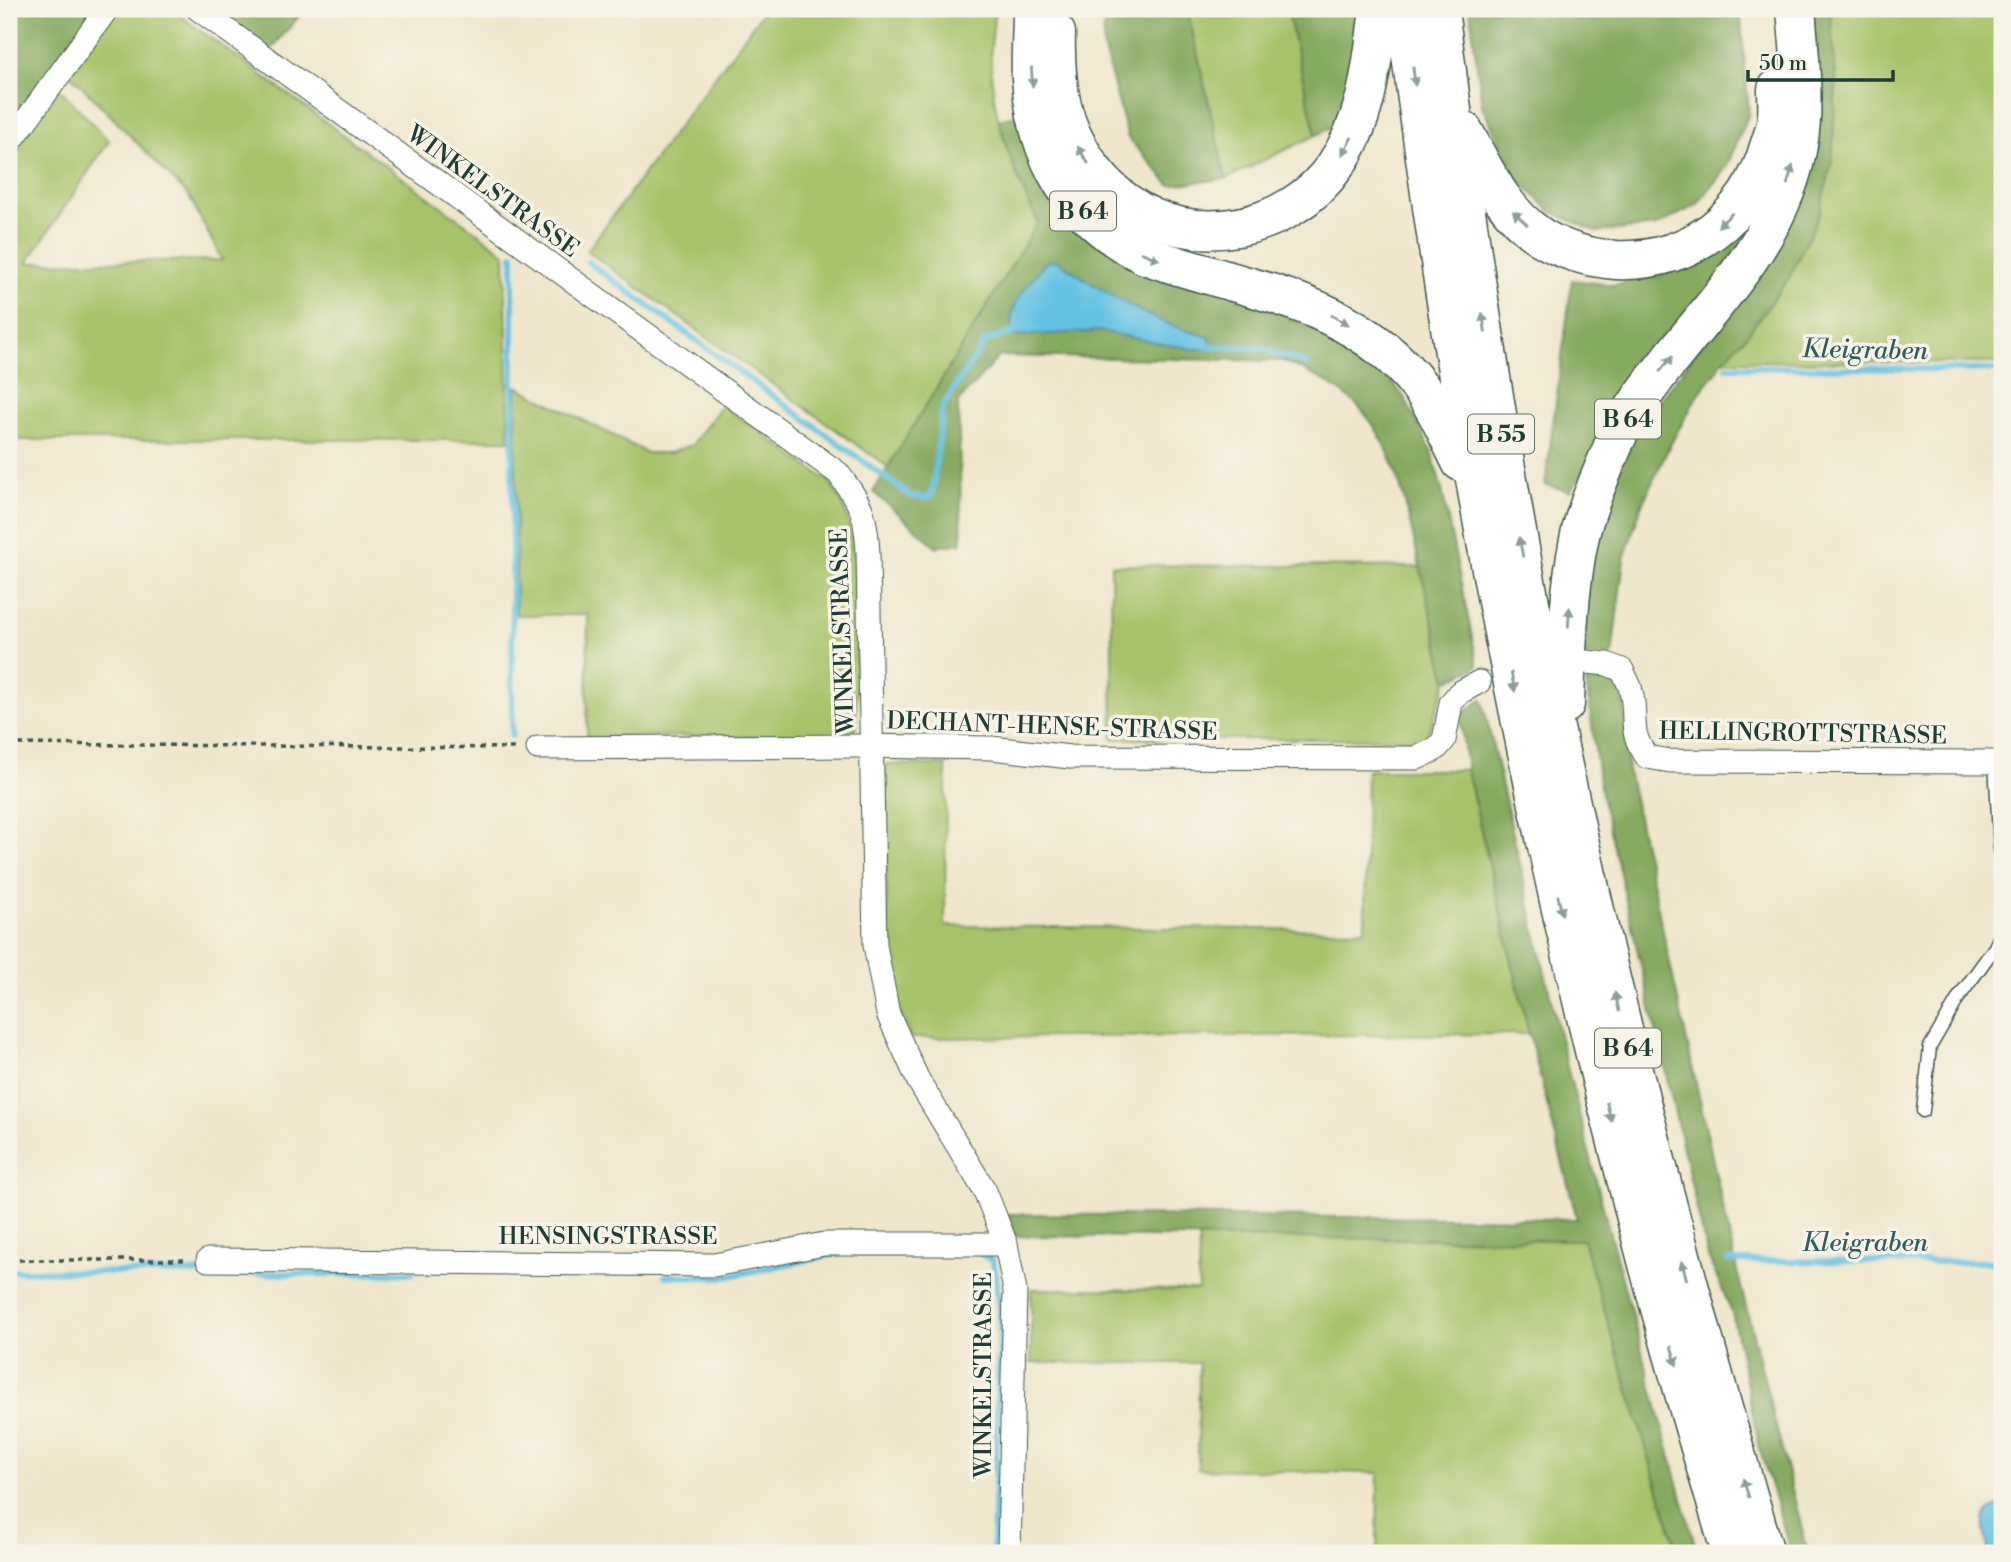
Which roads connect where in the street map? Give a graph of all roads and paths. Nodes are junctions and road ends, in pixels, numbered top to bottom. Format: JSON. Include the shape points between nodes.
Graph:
{"nodes":[{"id":1,"x":107,"y":9,"type":"edge"},
{"id":2,"x":198,"y":9,"type":"edge"},
{"id":3,"x":1032,"y":9,"type":"edge"},
{"id":4,"x":1056,"y":9,"type":"edge"},
{"id":5,"x":1379,"y":9,"type":"edge"},
{"id":6,"x":1405,"y":9,"type":"edge"},
{"id":7,"x":1438,"y":9,"type":"edge"},
{"id":8,"x":1773,"y":9,"type":"edge"},
{"id":9,"x":1796,"y":9,"type":"edge"},
{"id":10,"x":1451,"y":107,"type":"junction"},
{"id":11,"x":9,"y":144,"type":"edge"},
{"id":12,"x":1477,"y":495,"type":"junction"},
{"id":13,"x":1587,"y":662,"type":"dead end"},
{"id":14,"x":1479,"y":682,"type":"dead end"},
{"id":15,"x":9,"y":744,"type":"edge"},
{"id":16,"x":873,"y":747,"type":"junction"},
{"id":17,"x":538,"y":748,"type":"joint"},
{"id":18,"x":1562,"y":759,"type":"junction"},
{"id":19,"x":1999,"y":762,"type":"edge"},
{"id":20,"x":2002,"y":888,"type":"edge"},
{"id":21,"x":2002,"y":931,"type":"edge"},
{"id":22,"x":1923,"y":1111,"type":"dead end"},
{"id":23,"x":1006,"y":1244,"type":"junction"},
{"id":24,"x":9,"y":1260,"type":"edge"},
{"id":25,"x":208,"y":1260,"type":"joint"},
{"id":26,"x":1009,"y":1553,"type":"edge"},
{"id":27,"x":1731,"y":1553,"type":"edge"},
{"id":28,"x":1765,"y":1553,"type":"edge"}],
"edges":[{"from":1,"to":11,"type":"street"},
{"from":2,"to":16,"type":"street","name":"WINKELSTRASSE","via":[[838,473],[859,502],[867,527]]},
{"from":3,"to":12,"type":"highway","number":"B 64","one_way":true,"via":[[1031,76],[1038,121],[1054,168],[1076,204],[1102,229],[1145,255],[1307,305],[1375,342],[1420,387]]},
{"from":5,"to":4,"type":"highway","one_way":true,"via":[[1362,112],[1335,167],[1294,206],[1243,227],[1214,230],[1154,219],[1105,185],[1088,163],[1065,113],[1058,78]]},
{"from":6,"to":12,"type":"highway","number":"B 55","one_way":true},
{"from":7,"to":10,"type":"highway","number":"B 55"},
{"from":8,"to":10,"type":"highway","number":"B 55","one_way":true,"via":[[1777,118],[1763,169],[1722,225],[1669,255],[1635,261],[1600,259],[1571,253],[1538,235],[1491,183]]},
{"from":18,"to":9,"type":"highway","number":"B 64","one_way":true,"via":[[1569,611],[1579,539],[1619,433],[1653,379],[1755,252],[1779,208],[1801,120]]},
{"from":18,"to":10,"type":"highway","number":"B 55","one_way":true,"via":[[1511,492]]},
{"from":12,"to":27,"type":"highway","number":"B 64","one_way":true,"via":[[1530,766],[1593,1046],[1666,1330]]},
{"from":13,"to":19,"type":"street","name":"HELLINGROTTSTRASSE","via":[[1622,670],[1632,691],[1634,732],[1647,757],[1670,761]]},
{"from":14,"to":16,"type":"street","name":"DECHANT-HENSE-STRASSE","via":[[1459,693],[1451,704],[1444,740],[1417,758],[1070,757],[992,748]]},
{"from":15,"to":17,"type":"path"},
{"from":16,"to":17,"type":"street","name":"DECHANT-HENSE-STRASSE"},
{"from":16,"to":23,"type":"street","name":"WINKELSTRASSE","via":[[875,945],[888,1014],[918,1080],[985,1191]]},
{"from":28,"to":18,"type":"highway","number":"B 64","one_way":true,"via":[[1660,1178]]},
{"from":19,"to":20,"type":"lane"},
{"from":21,"to":22,"type":"lane","via":[[1930,1047]]},
{"from":23,"to":25,"type":"street","name":"HENSINGSTRASSE","via":[[824,1244],[714,1265]]},
{"from":23,"to":26,"type":"street","name":"WINKELSTRASSE","via":[[1014,1291]]},
{"from":24,"to":25,"type":"path"}]}
